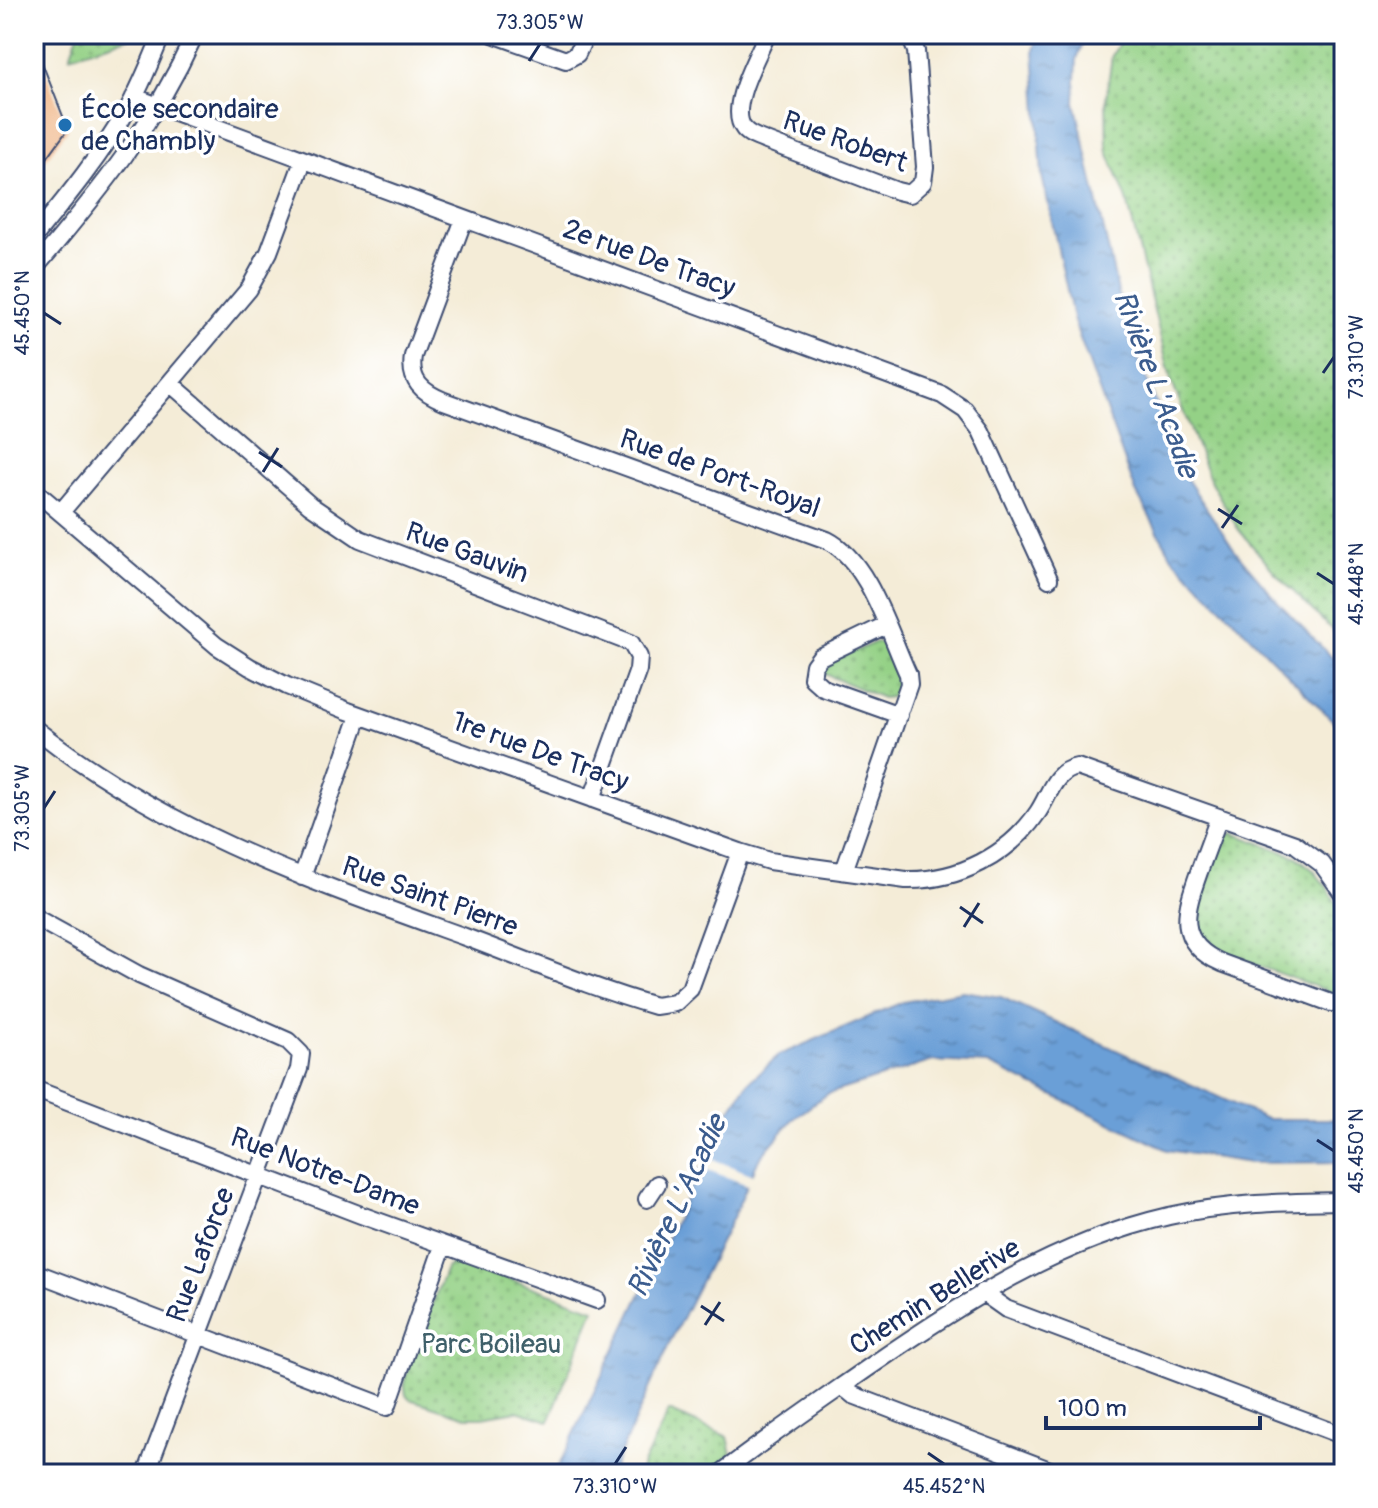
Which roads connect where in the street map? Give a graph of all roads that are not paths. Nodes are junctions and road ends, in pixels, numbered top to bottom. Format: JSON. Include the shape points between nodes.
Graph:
{"nodes":[{"id":1,"x":162,"y":34,"type":"edge"},
{"id":2,"x":195,"y":34,"type":"edge"},
{"id":3,"x":493,"y":34,"type":"edge"},
{"id":4,"x":586,"y":34,"type":"edge"},
{"id":5,"x":767,"y":34,"type":"edge"},
{"id":6,"x":904,"y":34,"type":"edge"},
{"id":7,"x":134,"y":97,"type":"junction"},
{"id":8,"x":159,"y":107,"type":"junction"},
{"id":9,"x":303,"y":161,"type":"junction"},
{"id":10,"x":464,"y":219,"type":"junction"},
{"id":11,"x":46,"y":223,"type":"junction"},
{"id":12,"x":34,"y":237,"type":"edge"},
{"id":13,"x":62,"y":237,"type":"junction"},
{"id":14,"x":34,"y":269,"type":"edge"},
{"id":15,"x":170,"y":383,"type":"junction"},
{"id":16,"x":35,"y":492,"type":"edge"},
{"id":17,"x":61,"y":512,"type":"junction"},
{"id":18,"x":1049,"y":579,"type":"dead end"},
{"id":19,"x":886,"y":625,"type":"junction"},
{"id":20,"x":899,"y":715,"type":"junction"},
{"id":21,"x":359,"y":716,"type":"junction"},
{"id":22,"x":34,"y":728,"type":"edge"},
{"id":23,"x":592,"y":799,"type":"junction"},
{"id":24,"x":1219,"y":817,"type":"junction"},
{"id":25,"x":740,"y":852,"type":"junction"},
{"id":26,"x":844,"y":871,"type":"junction"},
{"id":27,"x":302,"y":877,"type":"junction"},
{"id":28,"x":1344,"y":895,"type":"edge"},
{"id":29,"x":34,"y":917,"type":"edge"},
{"id":30,"x":1344,"y":1003,"type":"edge"},
{"id":31,"x":34,"y":1089,"type":"edge"},
{"id":32,"x":259,"y":1174,"type":"junction"},
{"id":33,"x":657,"y":1184,"type":"dead end"},
{"id":34,"x":647,"y":1199,"type":"dead end"},
{"id":35,"x":1344,"y":1201,"type":"edge"},
{"id":36,"x":443,"y":1246,"type":"junction"},
{"id":37,"x":34,"y":1272,"type":"edge"},
{"id":38,"x":982,"y":1292,"type":"junction"},
{"id":39,"x":597,"y":1300,"type":"dead end"},
{"id":40,"x":198,"y":1335,"type":"junction"},
{"id":41,"x":842,"y":1386,"type":"junction"},
{"id":42,"x":1344,"y":1436,"type":"edge"},
{"id":43,"x":146,"y":1474,"type":"edge"},
{"id":44,"x":720,"y":1474,"type":"edge"},
{"id":45,"x":1060,"y":1474,"type":"edge"}],
"edges":[{"from":1,"to":7,"type":"street"},
{"from":2,"to":8,"type":"street"},
{"from":3,"to":4,"type":"street","via":[[566,60],[577,54]]},
{"from":5,"to":6,"type":"street","name":"Rue Robert","via":[[739,100],[738,119],[745,131],[910,194],[922,185],[925,171],[916,51]]},
{"from":7,"to":8,"type":"street","name":"2e rue De Tracy"},
{"from":7,"to":11,"type":"street"},
{"from":8,"to":9,"type":"street","name":"2e rue De Tracy"},
{"from":8,"to":13,"type":"street"},
{"from":9,"to":10,"type":"street","name":"2e rue De Tracy"},
{"from":9,"to":15,"type":"street","via":[[255,280]]},
{"from":10,"to":18,"type":"street","name":"2e rue De Tracy","via":[[950,400],[981,431]]},
{"from":10,"to":19,"type":"street","name":"Rue de Port-Royal","via":[[413,356],[419,388],[835,544],[856,565]]},
{"from":11,"to":12,"type":"street"},
{"from":11,"to":13,"type":"street"},
{"from":13,"to":14,"type":"street"},
{"from":15,"to":17,"type":"street"},
{"from":15,"to":23,"type":"street","name":"Rue Gauvin","via":[[310,505],[360,539],[631,643],[639,657],[638,670]]},
{"from":16,"to":17,"type":"street","name":"1re rue De Tracy"},
{"from":17,"to":21,"type":"street","name":"1re rue De Tracy","via":[[233,657]]},
{"from":19,"to":20,"type":"street","name":"Rue de Port-Royal","via":[[909,678]]},
{"from":19,"to":20,"type":"street","via":[[820,657],[812,678],[829,691]]},
{"from":20,"to":26,"type":"street","name":"Rue de Port-Royal"},
{"from":21,"to":23,"type":"street","name":"1re rue De Tracy"},
{"from":21,"to":27,"type":"street"},
{"from":22,"to":27,"type":"street","name":"Rue Saint Pierre","via":[[175,821]]},
{"from":23,"to":25,"type":"street","name":"1re rue De Tracy"},
{"from":24,"to":26,"type":"street","name":"1re rue De Tracy","via":[[1083,768],[1068,769],[1021,833],[966,870],[917,880]]},
{"from":24,"to":28,"type":"street","via":[[1301,847],[1322,864]]},
{"from":24,"to":30,"type":"street","via":[[1187,906],[1193,942],[1222,963],[1331,1003]]},
{"from":25,"to":26,"type":"street","name":"1re rue De Tracy"},
{"from":25,"to":27,"type":"street","name":"Rue Saint Pierre","via":[[690,989],[665,1006]]},
{"from":29,"to":32,"type":"street","name":"Rue Laforce","via":[[110,960],[288,1041],[301,1054]]},
{"from":31,"to":32,"type":"street","name":"Rue Notre-Dame"},
{"from":32,"to":36,"type":"street","name":"Rue Notre-Dame"},
{"from":32,"to":40,"type":"street","name":"Rue Laforce"},
{"from":33,"to":34,"type":"street"},
{"from":35,"to":38,"type":"street","name":"Chemin Bellerive","via":[[1237,1205],[1153,1221],[1075,1247]]},
{"from":36,"to":39,"type":"street","name":"Rue Notre-Dame"},
{"from":36,"to":40,"type":"street","via":[[387,1407]]},
{"from":37,"to":40,"type":"street"},
{"from":38,"to":41,"type":"street","name":"Chemin Bellerive"},
{"from":38,"to":42,"type":"street","via":[[1006,1309]]},
{"from":40,"to":43,"type":"street","name":"Rue Laforce"},
{"from":41,"to":44,"type":"street","name":"Chemin Bellerive"},
{"from":41,"to":45,"type":"street","via":[[853,1395]]}]}
